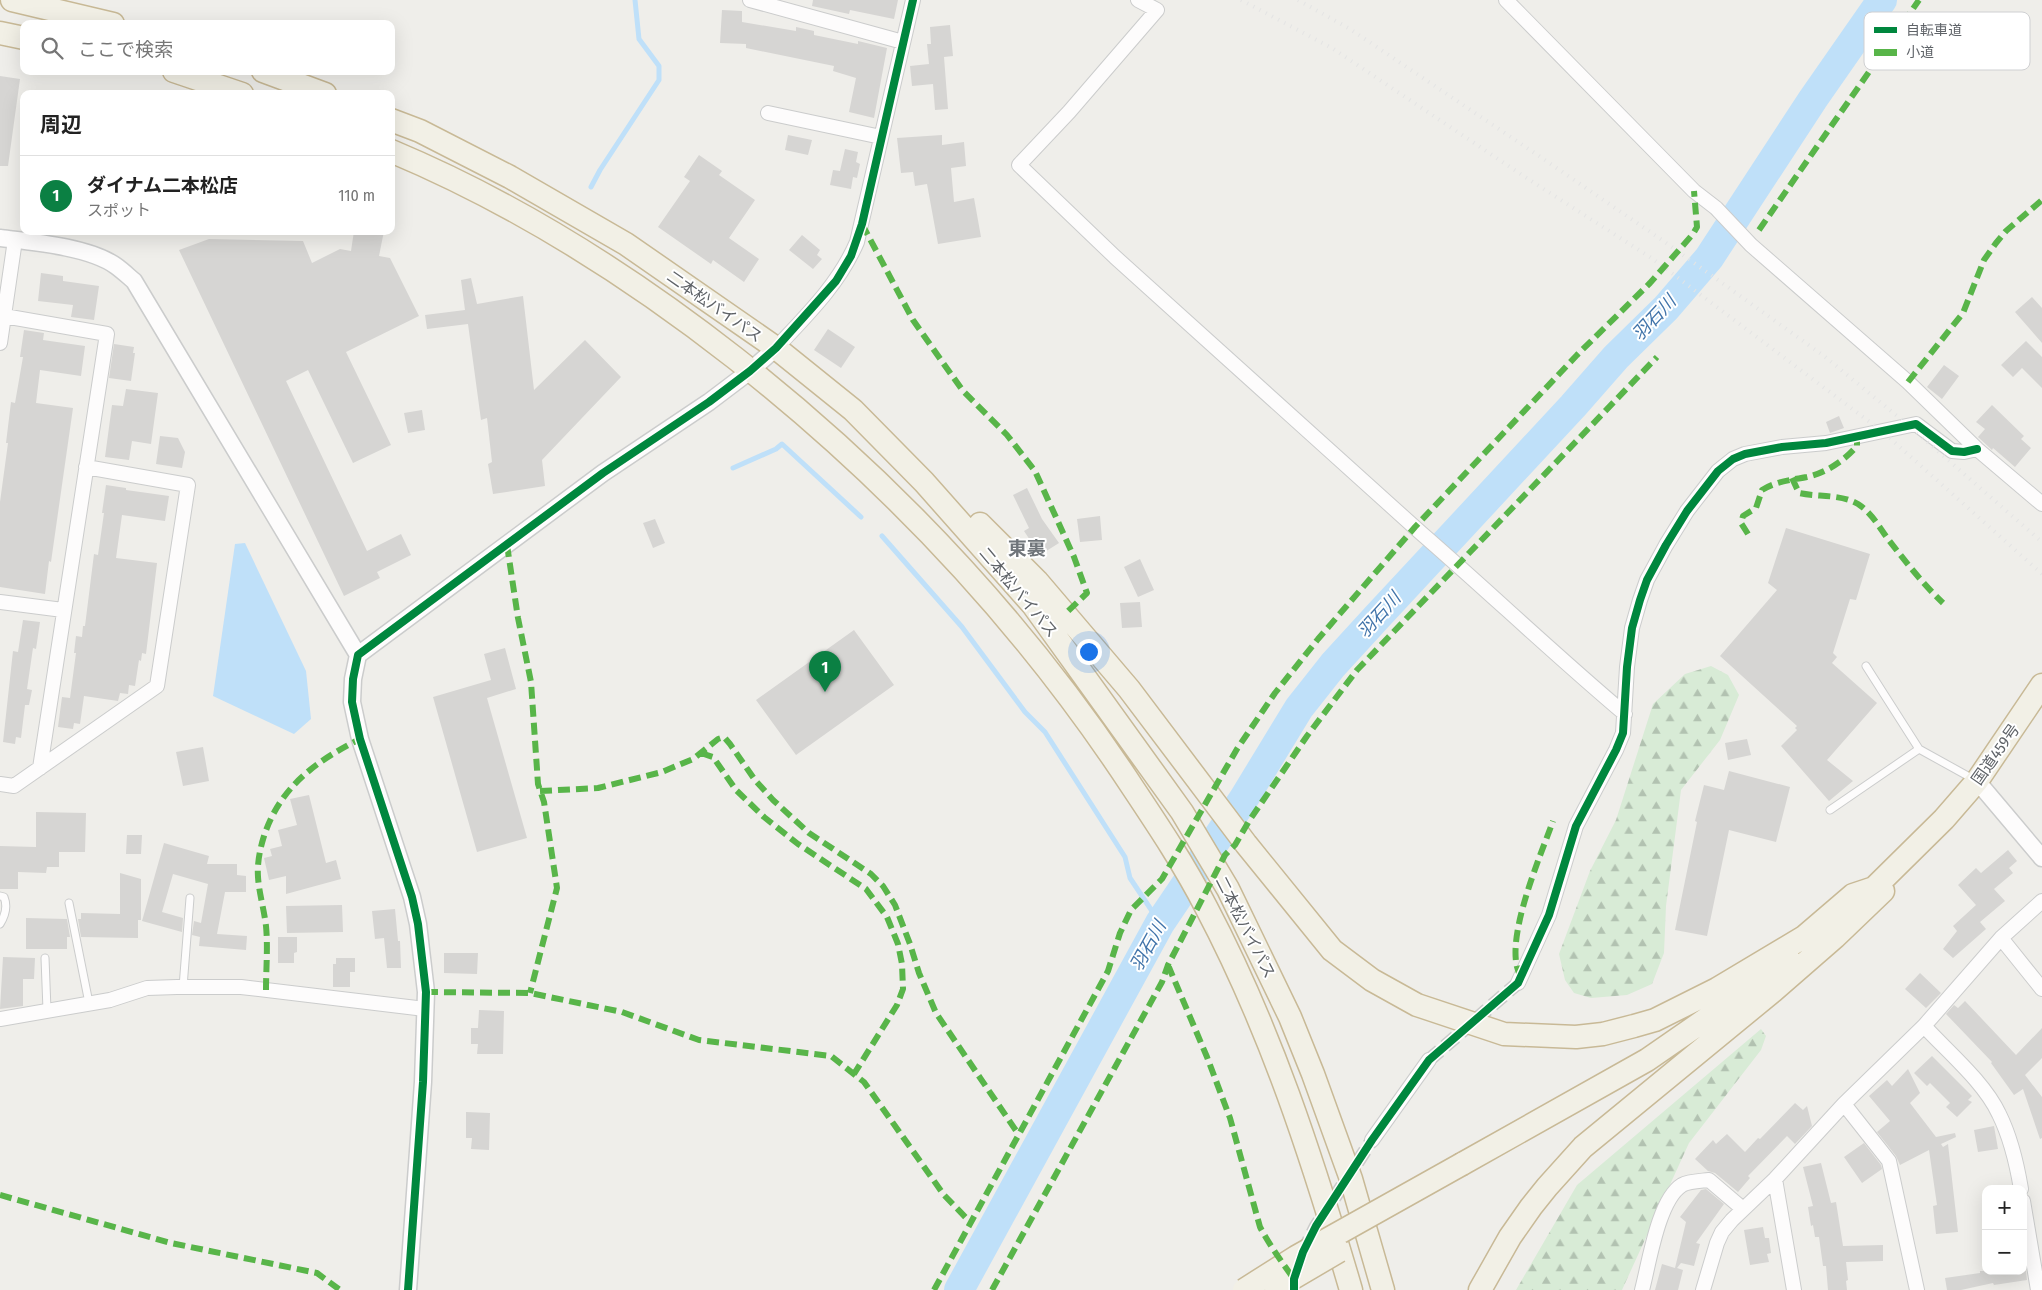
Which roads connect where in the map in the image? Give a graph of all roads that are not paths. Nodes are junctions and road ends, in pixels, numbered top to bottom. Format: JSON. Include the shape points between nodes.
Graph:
{"nodes":[{"id":1,"x":12,"y":0,"type":"edge"},
{"id":2,"x":750,"y":0,"type":"edge"},
{"id":3,"x":913,"y":0,"type":"edge"},
{"id":4,"x":1138,"y":0,"type":"edge"},
{"id":5,"x":1506,"y":0,"type":"edge"},
{"id":6,"x":96,"y":20,"type":"edge"},
{"id":7,"x":0,"y":33,"type":"edge"},
{"id":8,"x":20,"y":37,"type":"edge"},
{"id":9,"x":903,"y":42,"type":"junction"},
{"id":10,"x":186,"y":75,"type":"edge"},
{"id":11,"x":274,"y":75,"type":"edge"},
{"id":12,"x":230,"y":90,"type":"edge"},
{"id":13,"x":314,"y":90,"type":"edge"},
{"id":14,"x":768,"y":113,"type":"dead end"},
{"id":15,"x":395,"y":122,"type":"edge"},
{"id":16,"x":881,"y":137,"type":"junction"},
{"id":17,"x":395,"y":153,"type":"edge"},
{"id":18,"x":8,"y":239,"type":"edge"},
{"id":19,"x":4,"y":316,"type":"junction"},
{"id":20,"x":0,"y":344,"type":"edge"},
{"id":21,"x":776,"y":348,"type":"junction"},
{"id":22,"x":750,"y":370,"type":"junction"},
{"id":23,"x":853,"y":410,"type":"junction"},
{"id":24,"x":1977,"y":449,"type":"junction"},
{"id":25,"x":86,"y":467,"type":"junction"},
{"id":26,"x":2042,"y":504,"type":"edge"},
{"id":27,"x":0,"y":602,"type":"edge"},
{"id":28,"x":63,"y":610,"type":"junction"},
{"id":29,"x":358,"y":655,"type":"junction"},
{"id":30,"x":1866,"y":666,"type":"dead end"},
{"id":31,"x":2042,"y":685,"type":"edge"},
{"id":32,"x":1625,"y":714,"type":"junction"},
{"id":33,"x":1919,"y":749,"type":"junction"},
{"id":34,"x":40,"y":768,"type":"junction"},
{"id":35,"x":1977,"y":781,"type":"junction"},
{"id":36,"x":0,"y":784,"type":"edge"},
{"id":37,"x":1830,"y":810,"type":"dead end"},
{"id":38,"x":1944,"y":820,"type":"junction"},
{"id":39,"x":2042,"y":858,"type":"edge"},
{"id":40,"x":1874,"y":888,"type":"junction"},
{"id":41,"x":0,"y":896,"type":"edge"},
{"id":42,"x":190,"y":898,"type":"dead end"},
{"id":43,"x":2042,"y":901,"type":"edge"},
{"id":44,"x":69,"y":903,"type":"dead end"},
{"id":45,"x":0,"y":924,"type":"edge"},
{"id":46,"x":2001,"y":938,"type":"junction"},
{"id":47,"x":1814,"y":956,"type":"junction"},
{"id":48,"x":45,"y":958,"type":"dead end"},
{"id":49,"x":1518,"y":983,"type":"tunnel mouth"},
{"id":50,"x":183,"y":987,"type":"junction"},
{"id":51,"x":2042,"y":989,"type":"edge"},
{"id":52,"x":89,"y":1003,"type":"junction"},
{"id":53,"x":425,"y":1009,"type":"junction"},
{"id":54,"x":47,"y":1010,"type":"junction"},
{"id":55,"x":0,"y":1019,"type":"edge"},
{"id":56,"x":1924,"y":1026,"type":"junction"},
{"id":57,"x":1429,"y":1060,"type":"tunnel mouth"},
{"id":58,"x":1844,"y":1104,"type":"junction"},
{"id":59,"x":1372,"y":1140,"type":"tunnel mouth"},
{"id":60,"x":1465,"y":1171,"type":"junction"},
{"id":61,"x":1775,"y":1179,"type":"junction"},
{"id":62,"x":2020,"y":1185,"type":"edge"},
{"id":63,"x":1743,"y":1209,"type":"junction"},
{"id":64,"x":2027,"y":1222,"type":"edge"},
{"id":65,"x":408,"y":1290,"type":"edge"},
{"id":66,"x":1244,"y":1290,"type":"edge"},
{"id":67,"x":1272,"y":1290,"type":"edge"},
{"id":68,"x":1351,"y":1290,"type":"edge"},
{"id":69,"x":1383,"y":1290,"type":"edge"},
{"id":70,"x":1480,"y":1290,"type":"edge"},
{"id":71,"x":1642,"y":1290,"type":"edge"},
{"id":72,"x":1703,"y":1290,"type":"edge"},
{"id":73,"x":1794,"y":1290,"type":"edge"},
{"id":74,"x":1916,"y":1290,"type":"edge"},
{"id":75,"x":2040,"y":1290,"type":"edge"}],
"edges":[{"from":1,"to":6,"type":"highway"},
{"from":2,"to":9,"type":"street"},
{"from":3,"to":9,"type":"street"},
{"from":4,"to":32,"type":"street","via":[[1157,10],[1019,165],[1115,257]]},
{"from":5,"to":24,"type":"street","via":[[1694,191],[1908,382]]},
{"from":7,"to":8,"type":"highway"},
{"from":9,"to":16,"type":"street"},
{"from":10,"to":12,"type":"highway"},
{"from":11,"to":13,"type":"highway"},
{"from":14,"to":16,"type":"street"},
{"from":15,"to":21,"type":"highway","name":"二本松バイパス","via":[[510,177],[626,244]]},
{"from":16,"to":21,"type":"street","via":[[862,224],[851,256],[829,290]]},
{"from":17,"to":22,"type":"highway","name":"二本松バイパス","via":[[536,222],[621,274]]},
{"from":18,"to":19,"type":"street"},
{"from":18,"to":29,"type":"street","via":[[95,256],[115,265],[134,281]]},
{"from":19,"to":20,"type":"street"},
{"from":19,"to":25,"type":"street","via":[[107,334]]},
{"from":21,"to":22,"type":"street"},
{"from":21,"to":23,"type":"highway","name":"二本松バイパス"},
{"from":22,"to":29,"type":"street","via":[[709,402],[603,473]]},
{"from":22,"to":68,"type":"highway","name":"二本松バイパス","via":[[864,468],[964,569],[1040,657],[1095,730],[1168,840],[1205,905],[1274,1055],[1305,1138]]},
{"from":23,"to":40,"type":"highway","via":[[900,447],[1037,580],[1129,689],[1246,844],[1332,950],[1372,980],[1417,1005],[1504,1034],[1576,1037],[1603,1034],[1655,1020],[1717,989],[1804,937],[1853,895]]},
{"from":23,"to":69,"type":"highway","name":"二本松バイパス","via":[[924,482],[1033,605],[1182,812],[1228,889],[1290,1017],[1350,1179]]},
{"from":24,"to":26,"type":"street"},
{"from":24,"to":32,"type":"street","via":[[1952,451],[1916,424],[1826,443],[1745,454],[1733,459],[1718,471],[1682,519],[1647,580],[1632,628]]},
{"from":25,"to":28,"type":"street"},
{"from":25,"to":34,"type":"street","via":[[188,485],[157,686]]},
{"from":27,"to":28,"type":"street"},
{"from":28,"to":34,"type":"street"},
{"from":29,"to":53,"type":"street","via":[[352,702],[360,739],[412,897],[423,959]]},
{"from":30,"to":33,"type":"lane"},
{"from":31,"to":35,"type":"highway","name":"国道459号"},
{"from":32,"to":49,"type":"street","via":[[1623,733],[1576,826],[1549,915]]},
{"from":33,"to":35,"type":"lane"},
{"from":33,"to":37,"type":"lane"},
{"from":34,"to":36,"type":"street","via":[[14,786]]},
{"from":35,"to":38,"type":"highway","name":"国道459号"},
{"from":35,"to":39,"type":"street"},
{"from":38,"to":40,"type":"highway"},
{"from":38,"to":47,"type":"highway","via":[[1935,835],[1881,894]]},
{"from":40,"to":60,"type":"highway","via":[[1811,946],[1647,1060]]},
{"from":41,"to":45,"type":"lane","via":[[6,902]]},
{"from":42,"to":50,"type":"lane"},
{"from":43,"to":46,"type":"street"},
{"from":44,"to":52,"type":"lane"},
{"from":46,"to":51,"type":"street"},
{"from":46,"to":56,"type":"street"},
{"from":47,"to":60,"type":"highway","via":[[1785,972],[1644,1075]]},
{"from":47,"to":70,"type":"highway","via":[[1583,1147],[1531,1207]]},
{"from":48,"to":54,"type":"lane"},
{"from":50,"to":52,"type":"street","via":[[147,988]]},
{"from":50,"to":53,"type":"street","via":[[241,987]]},
{"from":52,"to":54,"type":"street"},
{"from":53,"to":65,"type":"street"},
{"from":54,"to":55,"type":"street"},
{"from":56,"to":58,"type":"street"},
{"from":56,"to":62,"type":"street","via":[[1977,1083],[2000,1114]]},
{"from":57,"to":59,"type":"street"},
{"from":58,"to":61,"type":"street"},
{"from":58,"to":74,"type":"street","via":[[1889,1161]]},
{"from":60,"to":66,"type":"highway","bridge":true,"via":[[1296,1258]]},
{"from":60,"to":67,"type":"highway","bridge":true},
{"from":61,"to":63,"type":"street"},
{"from":61,"to":73,"type":"street"},
{"from":63,"to":71,"type":"street","via":[[1709,1180],[1682,1186],[1668,1201],[1659,1224]]},
{"from":63,"to":72,"type":"street","via":[[1722,1232]]},
{"from":64,"to":75,"type":"street"}]}
